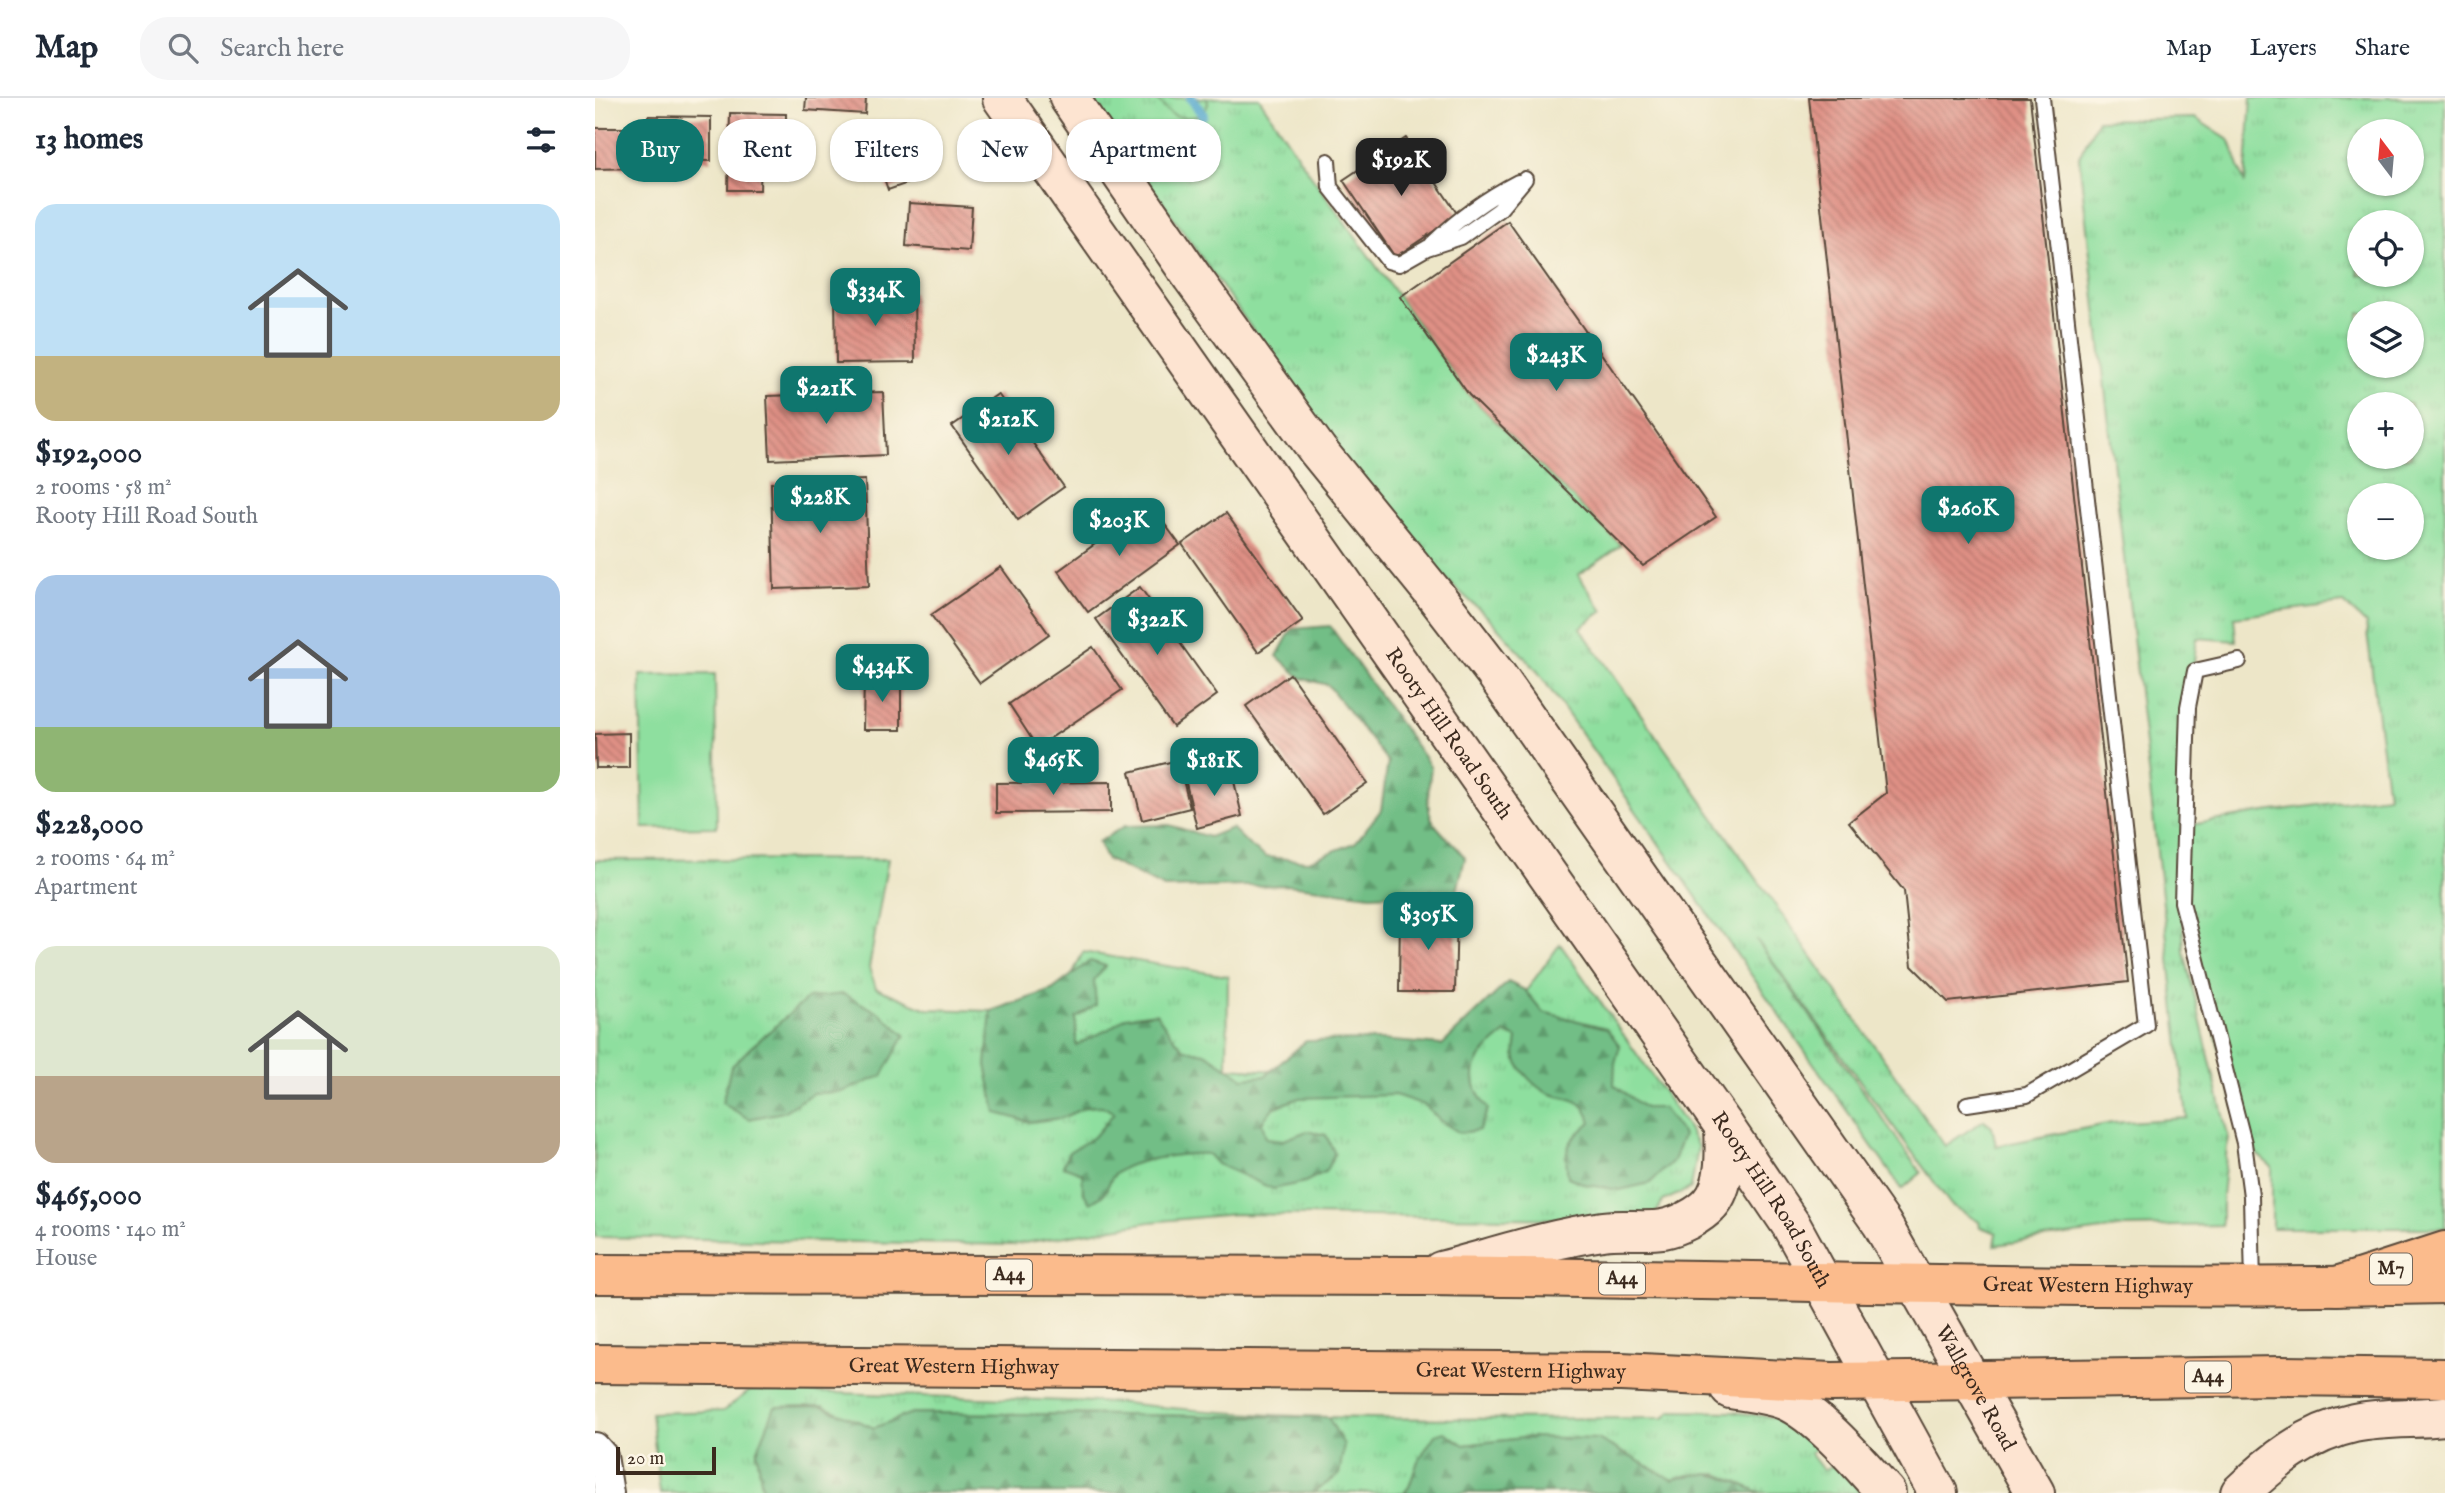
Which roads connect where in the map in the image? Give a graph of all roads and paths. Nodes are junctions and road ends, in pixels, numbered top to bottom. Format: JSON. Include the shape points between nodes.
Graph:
{"nodes":[{"id":1,"x":1003,"y":98,"type":"edge"},
{"id":2,"x":1069,"y":98,"type":"edge"},
{"id":3,"x":2042,"y":98,"type":"edge"},
{"id":4,"x":1328,"y":161,"type":"dead end"},
{"id":5,"x":1525,"y":178,"type":"dead end"},
{"id":6,"x":2239,"y":661,"type":"dead end"},
{"id":7,"x":1967,"y":1104,"type":"dead end"},
{"id":8,"x":1724,"y":1126,"type":"junction"},
{"id":9,"x":2445,"y":1251,"type":"edge"},
{"id":10,"x":595,"y":1274,"type":"edge"},
{"id":11,"x":1422,"y":1276,"type":"junction"},
{"id":12,"x":1822,"y":1283,"type":"junction"},
{"id":13,"x":1916,"y":1283,"type":"junction"},
{"id":14,"x":2445,"y":1284,"type":"edge"},
{"id":15,"x":2253,"y":1286,"type":"junction"},
{"id":16,"x":2337,"y":1286,"type":"junction"},
{"id":17,"x":595,"y":1364,"type":"edge"},
{"id":18,"x":1621,"y":1372,"type":"junction"},
{"id":19,"x":2445,"y":1378,"type":"edge"},
{"id":20,"x":1878,"y":1381,"type":"junction"},
{"id":21,"x":1972,"y":1381,"type":"junction"},
{"id":22,"x":2445,"y":1416,"type":"edge"},
{"id":23,"x":595,"y":1447,"type":"edge"},
{"id":24,"x":609,"y":1493,"type":"edge"},
{"id":25,"x":1885,"y":1493,"type":"edge"},
{"id":26,"x":1938,"y":1493,"type":"edge"},
{"id":27,"x":2035,"y":1493,"type":"edge"},
{"id":28,"x":2241,"y":1493,"type":"edge"}],
"edges":[{"from":1,"to":8,"type":"main road","name":"Rooty Hill Road South"},
{"from":2,"to":13,"type":"main road","via":[[1318,452],[1495,673],[1882,1224]]},
{"from":3,"to":7,"type":"lane","via":[[2146,1025],[2027,1095]]},
{"from":4,"to":5,"type":"lane","via":[[1330,187],[1388,261],[1399,264],[1461,237],[1499,210]]},
{"from":6,"to":15,"type":"lane","via":[[2195,671],[2188,707],[2182,902],[2244,1143],[2251,1196]]},
{"from":8,"to":11,"type":"main road","via":[[1718,1189],[1711,1203],[1682,1223],[1663,1229],[1566,1238]]},
{"from":8,"to":12,"type":"main road","name":"Rooty Hill Road South","via":[[1791,1225]]},
{"from":9,"to":16,"type":"highway","number":"M7"},
{"from":10,"to":11,"type":"highway","name":"Great Western Highway","number":"A44"},
{"from":11,"to":12,"type":"highway","name":"Great Western Highway","number":"A44"},
{"from":12,"to":13,"type":"highway","name":"Great Western Highway","number":"A44"},
{"from":12,"to":20,"type":"main road","name":"Rooty Hill Road South"},
{"from":13,"to":15,"type":"highway","name":"Great Western Highway","number":"A44"},
{"from":13,"to":21,"type":"main road","name":"Wallgrove Road"},
{"from":14,"to":16,"type":"highway","name":"Great Western Highway","number":"A44"},
{"from":15,"to":16,"type":"highway","name":"Great Western Highway","number":"A44"},
{"from":17,"to":18,"type":"highway","name":"Great Western Highway","number":"A44"},
{"from":18,"to":20,"type":"highway","name":"Great Western Highway","number":"A44"},
{"from":18,"to":25,"type":"main road","via":[[1786,1401],[1815,1421]]},
{"from":19,"to":21,"type":"highway","name":"Great Western Highway","number":"A44"},
{"from":20,"to":21,"type":"highway","name":"Great Western Highway","number":"A44"},
{"from":20,"to":26,"type":"main road"},
{"from":21,"to":27,"type":"main road","name":"Wallgrove Road"},
{"from":22,"to":28,"type":"main road","via":[[2353,1424],[2326,1432],[2283,1454]]},
{"from":23,"to":24,"type":"street","via":[[603,1456]]}]}
